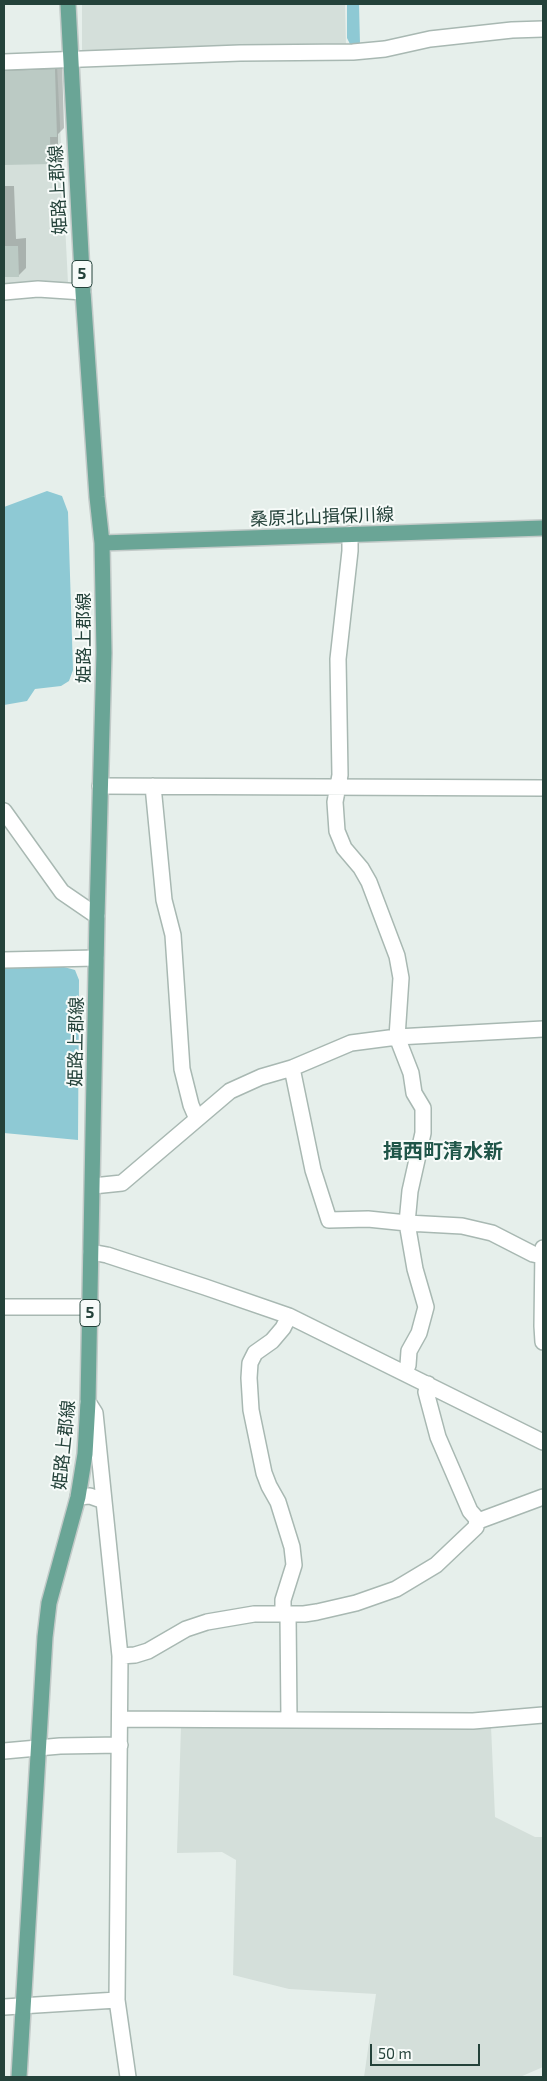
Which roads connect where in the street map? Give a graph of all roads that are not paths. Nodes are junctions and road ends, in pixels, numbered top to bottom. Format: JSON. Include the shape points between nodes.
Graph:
{"nodes":[{"id":1,"x":68,"y":4,"type":"edge"},
{"id":2,"x":543,"y":29,"type":"edge"},
{"id":3,"x":70,"y":59,"type":"junction"},
{"id":4,"x":4,"y":62,"type":"edge"},
{"id":5,"x":4,"y":292,"type":"edge"},
{"id":6,"x":83,"y":292,"type":"junction"},
{"id":7,"x":543,"y":528,"type":"edge"},
{"id":8,"x":350,"y":534,"type":"junction"},
{"id":9,"x":102,"y":543,"type":"junction"},
{"id":10,"x":100,"y":786,"type":"junction"},
{"id":11,"x":153,"y":786,"type":"junction"},
{"id":12,"x":338,"y":787,"type":"junction"},
{"id":13,"x":543,"y":788,"type":"edge"},
{"id":14,"x":4,"y":811,"type":"edge"},
{"id":15,"x":97,"y":916,"type":"junction"},
{"id":16,"x":96,"y":958,"type":"junction"},
{"id":17,"x":4,"y":960,"type":"edge"},
{"id":18,"x":543,"y":1029,"type":"edge"},
{"id":19,"x":397,"y":1037,"type":"junction"},
{"id":20,"x":292,"y":1068,"type":"junction"},
{"id":21,"x":197,"y":1119,"type":"junction"},
{"id":22,"x":93,"y":1186,"type":"junction"},
{"id":23,"x":406,"y":1223,"type":"junction"},
{"id":24,"x":91,"y":1252,"type":"junction"},
{"id":25,"x":543,"y":1252,"type":"edge"},
{"id":26,"x":4,"y":1307,"type":"edge"},
{"id":27,"x":90,"y":1307,"type":"junction"},
{"id":28,"x":289,"y":1316,"type":"junction"},
{"id":29,"x":543,"y":1342,"type":"edge"},
{"id":30,"x":405,"y":1372,"type":"junction"},
{"id":31,"x":428,"y":1384,"type":"junction"},
{"id":32,"x":88,"y":1402,"type":"junction"},
{"id":33,"x":543,"y":1442,"type":"edge"},
{"id":34,"x":78,"y":1497,"type":"junction"},
{"id":35,"x":543,"y":1497,"type":"edge"},
{"id":36,"x":104,"y":1501,"type":"junction"},
{"id":37,"x":477,"y":1519,"type":"junction"},
{"id":38,"x":286,"y":1613,"type":"junction"},
{"id":39,"x":120,"y":1656,"type":"junction"},
{"id":40,"x":543,"y":1715,"type":"edge"},
{"id":41,"x":120,"y":1719,"type":"junction"},
{"id":42,"x":290,"y":1720,"type":"junction"},
{"id":43,"x":120,"y":1744,"type":"junction"},
{"id":44,"x":38,"y":1749,"type":"junction"},
{"id":45,"x":4,"y":1751,"type":"edge"},
{"id":46,"x":117,"y":2000,"type":"junction"},
{"id":47,"x":23,"y":2006,"type":"junction"},
{"id":48,"x":4,"y":2007,"type":"edge"},
{"id":49,"x":18,"y":2077,"type":"edge"},
{"id":50,"x":128,"y":2077,"type":"edge"}],
"edges":[{"from":1,"to":3,"type":"main road","name":"姫路上郡線","number":"5"},
{"from":2,"to":3,"type":"street","via":[[430,39],[353,52]]},
{"from":3,"to":4,"type":"street"},
{"from":3,"to":6,"type":"main road","name":"姫路上郡線","number":"5"},
{"from":5,"to":6,"type":"street"},
{"from":6,"to":9,"type":"main road","name":"姫路上郡線","number":"5"},
{"from":7,"to":8,"type":"main road","name":"桑原北山揖保川線"},
{"from":8,"to":9,"type":"main road","name":"桑原北山揖保川線"},
{"from":8,"to":12,"type":"street","via":[[338,659]]},
{"from":9,"to":10,"type":"main road","name":"姫路上郡線","number":"5","via":[[104,653]]},
{"from":10,"to":11,"type":"street"},
{"from":10,"to":15,"type":"main road","name":"姫路上郡線","number":"5"},
{"from":11,"to":12,"type":"street"},
{"from":11,"to":21,"type":"street","via":[[164,900],[173,935],[182,1070]]},
{"from":12,"to":13,"type":"street"},
{"from":12,"to":19,"type":"street","via":[[335,802],[337,831],[344,848],[369,882],[397,956],[401,978]]},
{"from":14,"to":15,"type":"street","via":[[62,892]]},
{"from":15,"to":16,"type":"main road","name":"姫路上郡線","number":"5"},
{"from":16,"to":17,"type":"street"},
{"from":16,"to":22,"type":"main road","name":"姫路上郡線","number":"5"},
{"from":18,"to":19,"type":"street"},
{"from":19,"to":20,"type":"street","via":[[351,1043]]},
{"from":19,"to":23,"type":"street","via":[[411,1073],[414,1093],[423,1108],[423,1133]]},
{"from":20,"to":21,"type":"street","via":[[230,1091]]},
{"from":20,"to":23,"type":"street","via":[[313,1170],[329,1220],[368,1219]]},
{"from":21,"to":22,"type":"street","via":[[122,1183]]},
{"from":22,"to":24,"type":"main road","name":"姫路上郡線","number":"5"},
{"from":23,"to":25,"type":"street","via":[[462,1226],[492,1233],[533,1254]]},
{"from":23,"to":30,"type":"street","via":[[426,1307],[419,1334],[409,1351]]},
{"from":24,"to":27,"type":"main road","name":"姫路上郡線","number":"5"},
{"from":24,"to":28,"type":"street"},
{"from":25,"to":29,"type":"street"},
{"from":26,"to":27,"type":"street"},
{"from":27,"to":32,"type":"main road","name":"姫路上郡線","number":"5"},
{"from":28,"to":30,"type":"street"},
{"from":28,"to":38,"type":"street","via":[[272,1341],[255,1353],[250,1363],[249,1378],[264,1473],[278,1502],[292,1547],[294,1565],[284,1600]]},
{"from":30,"to":31,"type":"street"},
{"from":31,"to":33,"type":"street"},
{"from":31,"to":37,"type":"street","via":[[426,1392],[438,1437],[470,1511]]},
{"from":32,"to":34,"type":"main road","name":"姫路上郡線","number":"5"},
{"from":32,"to":36,"type":"street","via":[[95,1413]]},
{"from":34,"to":36,"type":"street","via":[[90,1496]]},
{"from":34,"to":44,"type":"main road","name":"姫路上郡線","number":"5","via":[[49,1603]]},
{"from":35,"to":37,"type":"street","via":[[482,1520]]},
{"from":36,"to":39,"type":"street"},
{"from":37,"to":38,"type":"street","via":[[476,1527],[436,1565],[396,1589],[356,1604],[304,1614]]},
{"from":38,"to":39,"type":"street","via":[[254,1614],[207,1622],[186,1629],[148,1651]]},
{"from":38,"to":42,"type":"street"},
{"from":39,"to":41,"type":"street"},
{"from":40,"to":42,"type":"street","via":[[473,1721]]},
{"from":41,"to":42,"type":"street"},
{"from":41,"to":43,"type":"street"},
{"from":43,"to":44,"type":"street"},
{"from":43,"to":46,"type":"street"},
{"from":44,"to":45,"type":"street"},
{"from":44,"to":47,"type":"main road","name":"姫路上郡線","number":"5"},
{"from":46,"to":47,"type":"street"},
{"from":46,"to":50,"type":"street"},
{"from":47,"to":48,"type":"street"},
{"from":47,"to":49,"type":"main road","name":"姫路上郡線","number":"5"}]}
